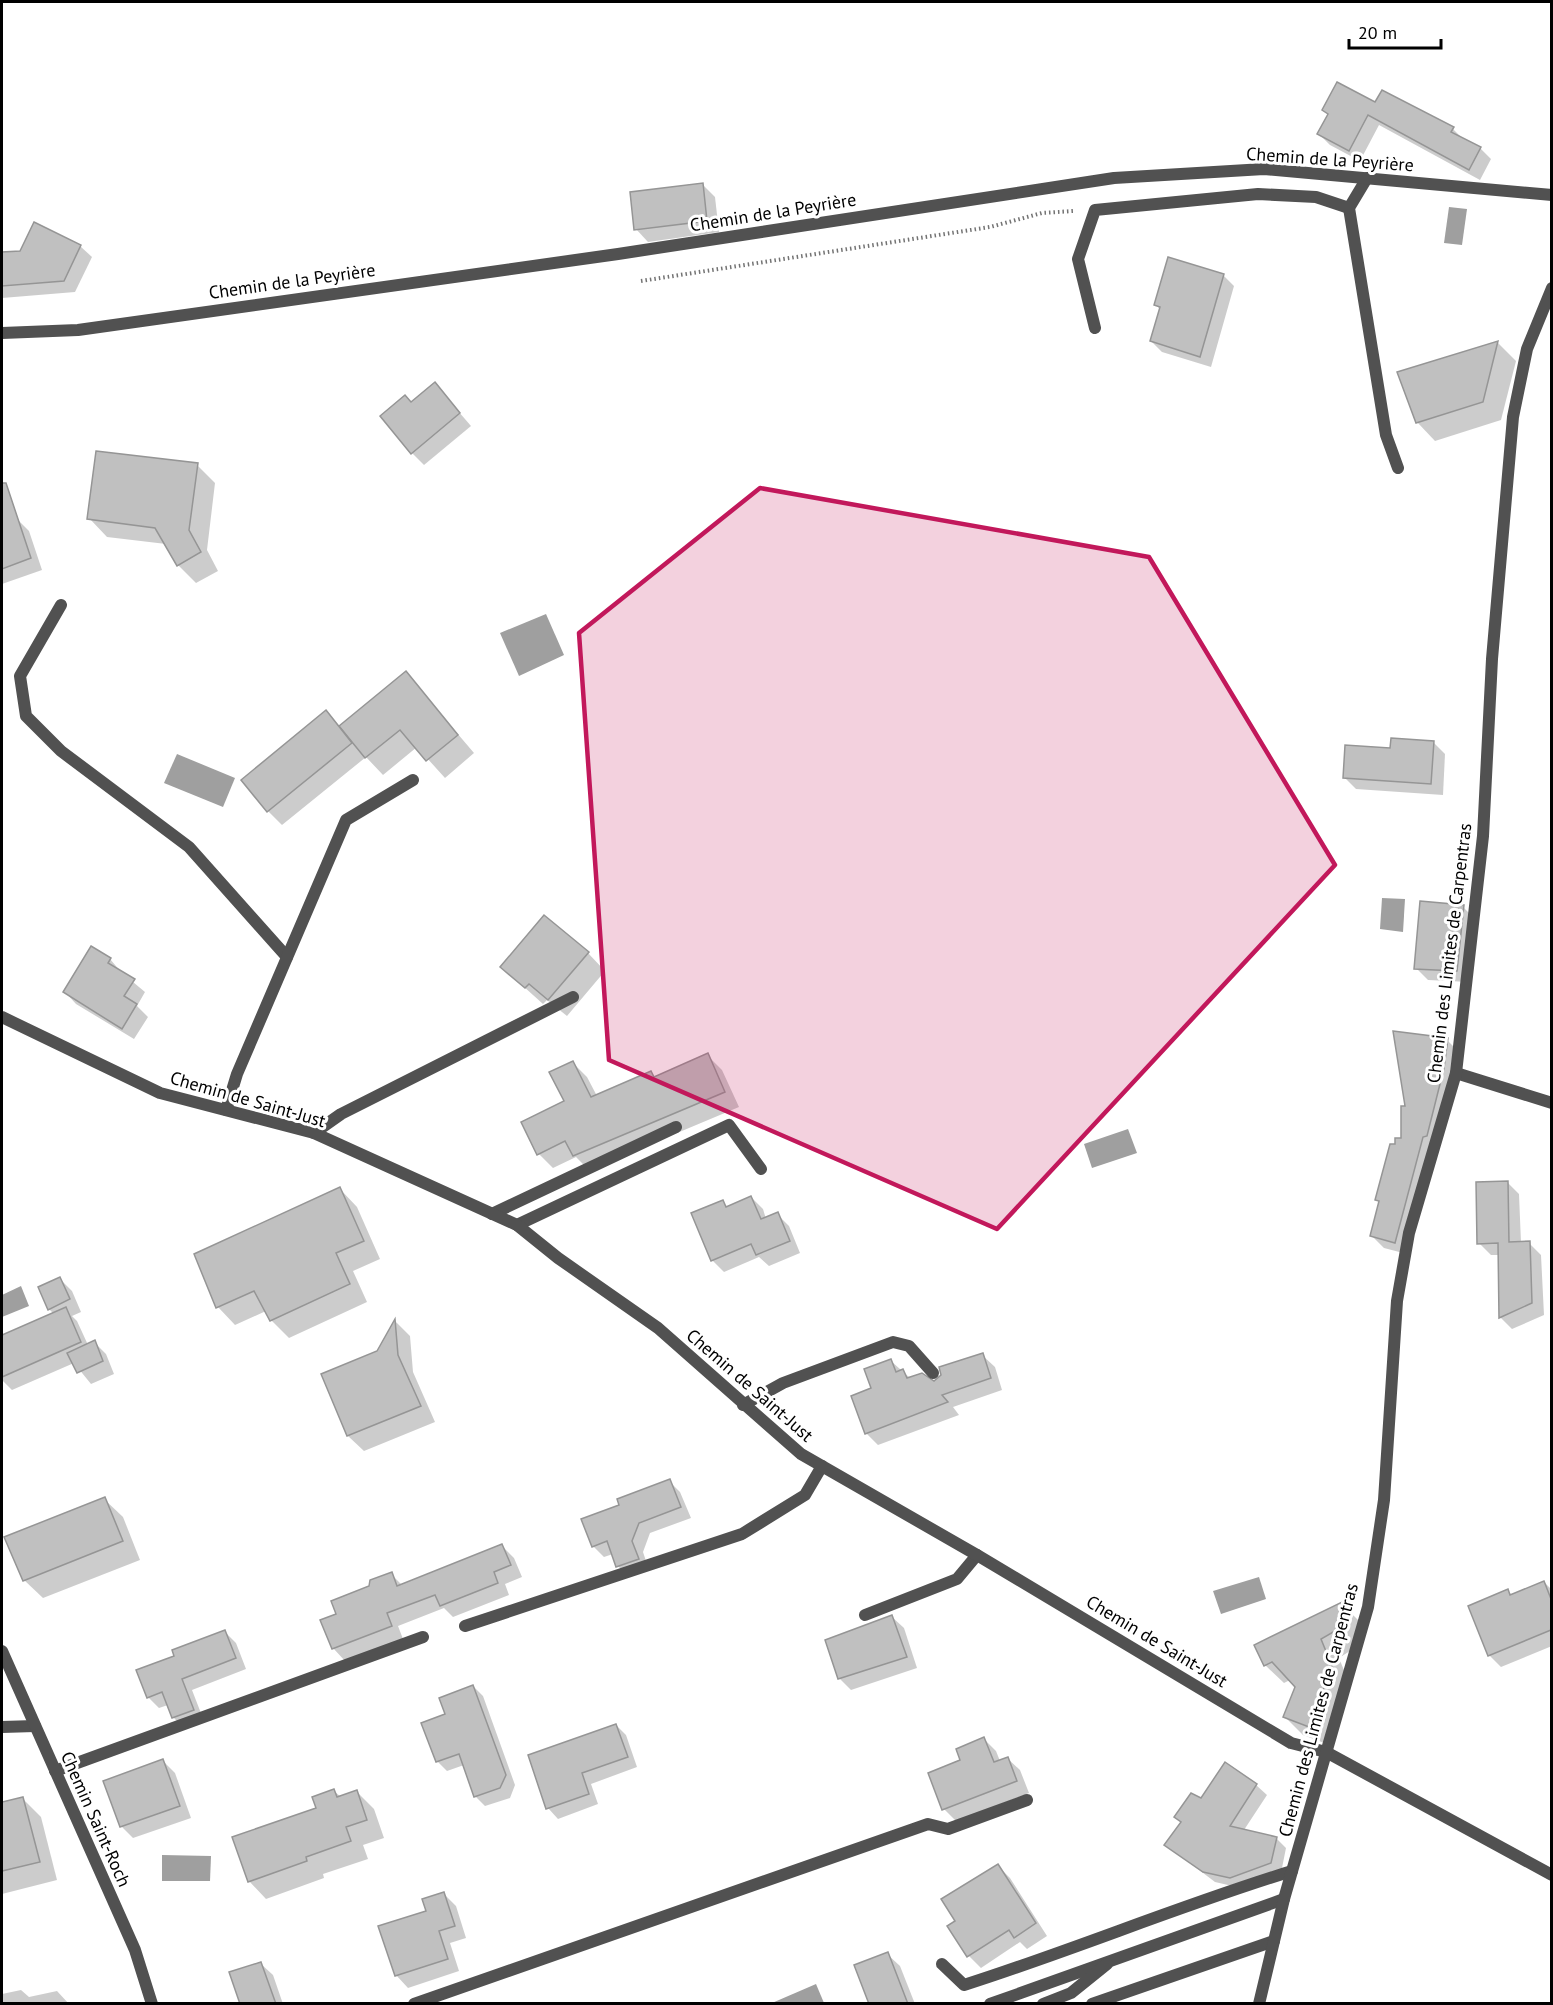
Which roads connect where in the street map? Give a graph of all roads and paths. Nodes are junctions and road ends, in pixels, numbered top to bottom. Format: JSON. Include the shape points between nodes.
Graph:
{"nodes":[{"id":1,"x":1367,"y":178,"type":"junction"},
{"id":2,"x":1551,"y":195,"type":"edge"},
{"id":3,"x":1349,"y":208,"type":"junction"},
{"id":4,"x":1095,"y":210,"type":"junction"},
{"id":5,"x":641,"y":281,"type":"dead end"},
{"id":6,"x":1551,"y":288,"type":"edge"},
{"id":7,"x":1095,"y":328,"type":"dead end"},
{"id":8,"x":2,"y":333,"type":"edge"},
{"id":9,"x":1398,"y":468,"type":"dead end"},
{"id":10,"x":61,"y":605,"type":"dead end"},
{"id":11,"x":413,"y":780,"type":"dead end"},
{"id":12,"x":286,"y":957,"type":"junction"},
{"id":13,"x":573,"y":997,"type":"dead end"},
{"id":14,"x":2,"y":1017,"type":"edge"},
{"id":15,"x":1456,"y":1073,"type":"junction"},
{"id":16,"x":1551,"y":1102,"type":"edge"},
{"id":17,"x":226,"y":1110,"type":"junction"},
{"id":18,"x":676,"y":1127,"type":"dead end"},
{"id":19,"x":314,"y":1133,"type":"junction"},
{"id":20,"x":762,"y":1169,"type":"dead end"},
{"id":21,"x":492,"y":1214,"type":"junction"},
{"id":22,"x":517,"y":1226,"type":"junction"},
{"id":23,"x":933,"y":1373,"type":"dead end"},
{"id":24,"x":743,"y":1405,"type":"junction"},
{"id":25,"x":822,"y":1466,"type":"junction"},
{"id":26,"x":977,"y":1555,"type":"junction"},
{"id":27,"x":865,"y":1615,"type":"dead end"},
{"id":28,"x":465,"y":1626,"type":"dead end"},
{"id":29,"x":423,"y":1637,"type":"dead end"},
{"id":30,"x":2,"y":1651,"type":"edge"},
{"id":31,"x":35,"y":1726,"type":"junction"},
{"id":32,"x":2,"y":1727,"type":"edge"},
{"id":33,"x":1326,"y":1752,"type":"junction"},
{"id":34,"x":55,"y":1771,"type":"junction"},
{"id":35,"x":1027,"y":1800,"type":"dead end"},
{"id":36,"x":1292,"y":1871,"type":"junction"},
{"id":37,"x":1551,"y":1875,"type":"edge"},
{"id":38,"x":1284,"y":1899,"type":"junction"},
{"id":39,"x":1274,"y":1941,"type":"junction"},
{"id":40,"x":1115,"y":1958,"type":"junction"},
{"id":41,"x":942,"y":1964,"type":"dead end"},
{"id":42,"x":152,"y":2004,"type":"edge"},
{"id":43,"x":414,"y":2004,"type":"edge"},
{"id":44,"x":990,"y":2004,"type":"edge"},
{"id":45,"x":1043,"y":2004,"type":"edge"},
{"id":46,"x":1092,"y":2004,"type":"edge"},
{"id":47,"x":1259,"y":2004,"type":"edge"}],
"edges":[{"from":1,"to":2,"type":"street","name":"Chemin de la Peyrière"},
{"from":1,"to":3,"type":"street"},
{"from":1,"to":8,"type":"street","name":"Chemin de la Peyrière","via":[[1264,169],[1114,178],[90,329]]},
{"from":3,"to":4,"type":"street","via":[[1316,197],[1258,194]]},
{"from":3,"to":9,"type":"street","via":[[1386,435]]},
{"from":4,"to":5,"type":"path","via":[[1042,213],[990,228]]},
{"from":4,"to":7,"type":"street","via":[[1078,259]]},
{"from":6,"to":15,"type":"street","name":"Chemin des Limites de Carpentras","via":[[1527,349],[1513,417],[1492,660],[1483,836]]},
{"from":10,"to":12,"type":"street","via":[[20,676],[26,716],[61,751],[189,847]]},
{"from":11,"to":12,"type":"street","via":[[346,820]]},
{"from":12,"to":17,"type":"street"},
{"from":13,"to":19,"type":"street","via":[[341,1113]]},
{"from":14,"to":17,"type":"street","name":"Chemin de Saint-Just","via":[[160,1093]]},
{"from":15,"to":16,"type":"street"},
{"from":15,"to":33,"type":"street","name":"Chemin des Limites de Carpentras","via":[[1409,1233],[1397,1302],[1384,1500],[1368,1607]]},
{"from":17,"to":19,"type":"street","name":"Chemin de Saint-Just"},
{"from":18,"to":21,"type":"street"},
{"from":19,"to":21,"type":"street","name":"Chemin de Saint-Just"},
{"from":20,"to":22,"type":"street","via":[[729,1125]]},
{"from":21,"to":22,"type":"street","name":"Chemin de Saint-Just"},
{"from":22,"to":24,"type":"street","name":"Chemin de Saint-Just","via":[[658,1328]]},
{"from":23,"to":24,"type":"street","via":[[909,1346],[893,1342],[783,1383]]},
{"from":24,"to":25,"type":"street","name":"Chemin de Saint-Just","via":[[801,1454]]},
{"from":25,"to":26,"type":"street","name":"Chemin de Saint-Just"},
{"from":25,"to":28,"type":"street","via":[[805,1495],[742,1534]]},
{"from":26,"to":27,"type":"street","via":[[957,1579]]},
{"from":26,"to":33,"type":"street","name":"Chemin de Saint-Just","via":[[1291,1743]]},
{"from":29,"to":34,"type":"street"},
{"from":30,"to":31,"type":"street","name":"Chemin Saint-Roch"},
{"from":31,"to":32,"type":"street"},
{"from":31,"to":34,"type":"street","name":"Chemin Saint-Roch"},
{"from":33,"to":36,"type":"street","name":"Chemin des Limites de Carpentras"},
{"from":33,"to":37,"type":"street","name":"Chemin de Saint-Just"},
{"from":34,"to":42,"type":"street","name":"Chemin Saint-Roch","via":[[135,1950]]},
{"from":35,"to":43,"type":"street","via":[[948,1829],[928,1824]]},
{"from":36,"to":38,"type":"street","name":"Chemin des Limites de Carpentras"},
{"from":36,"to":41,"type":"street","via":[[964,1986]]},
{"from":38,"to":39,"type":"street","name":"Chemin des Limites de Carpentras"},
{"from":38,"to":40,"type":"street"},
{"from":39,"to":46,"type":"street"},
{"from":39,"to":47,"type":"street","name":"Chemin des Limites de Carpentras"},
{"from":40,"to":44,"type":"street"},
{"from":40,"to":45,"type":"street","via":[[1071,1993]]}]}
